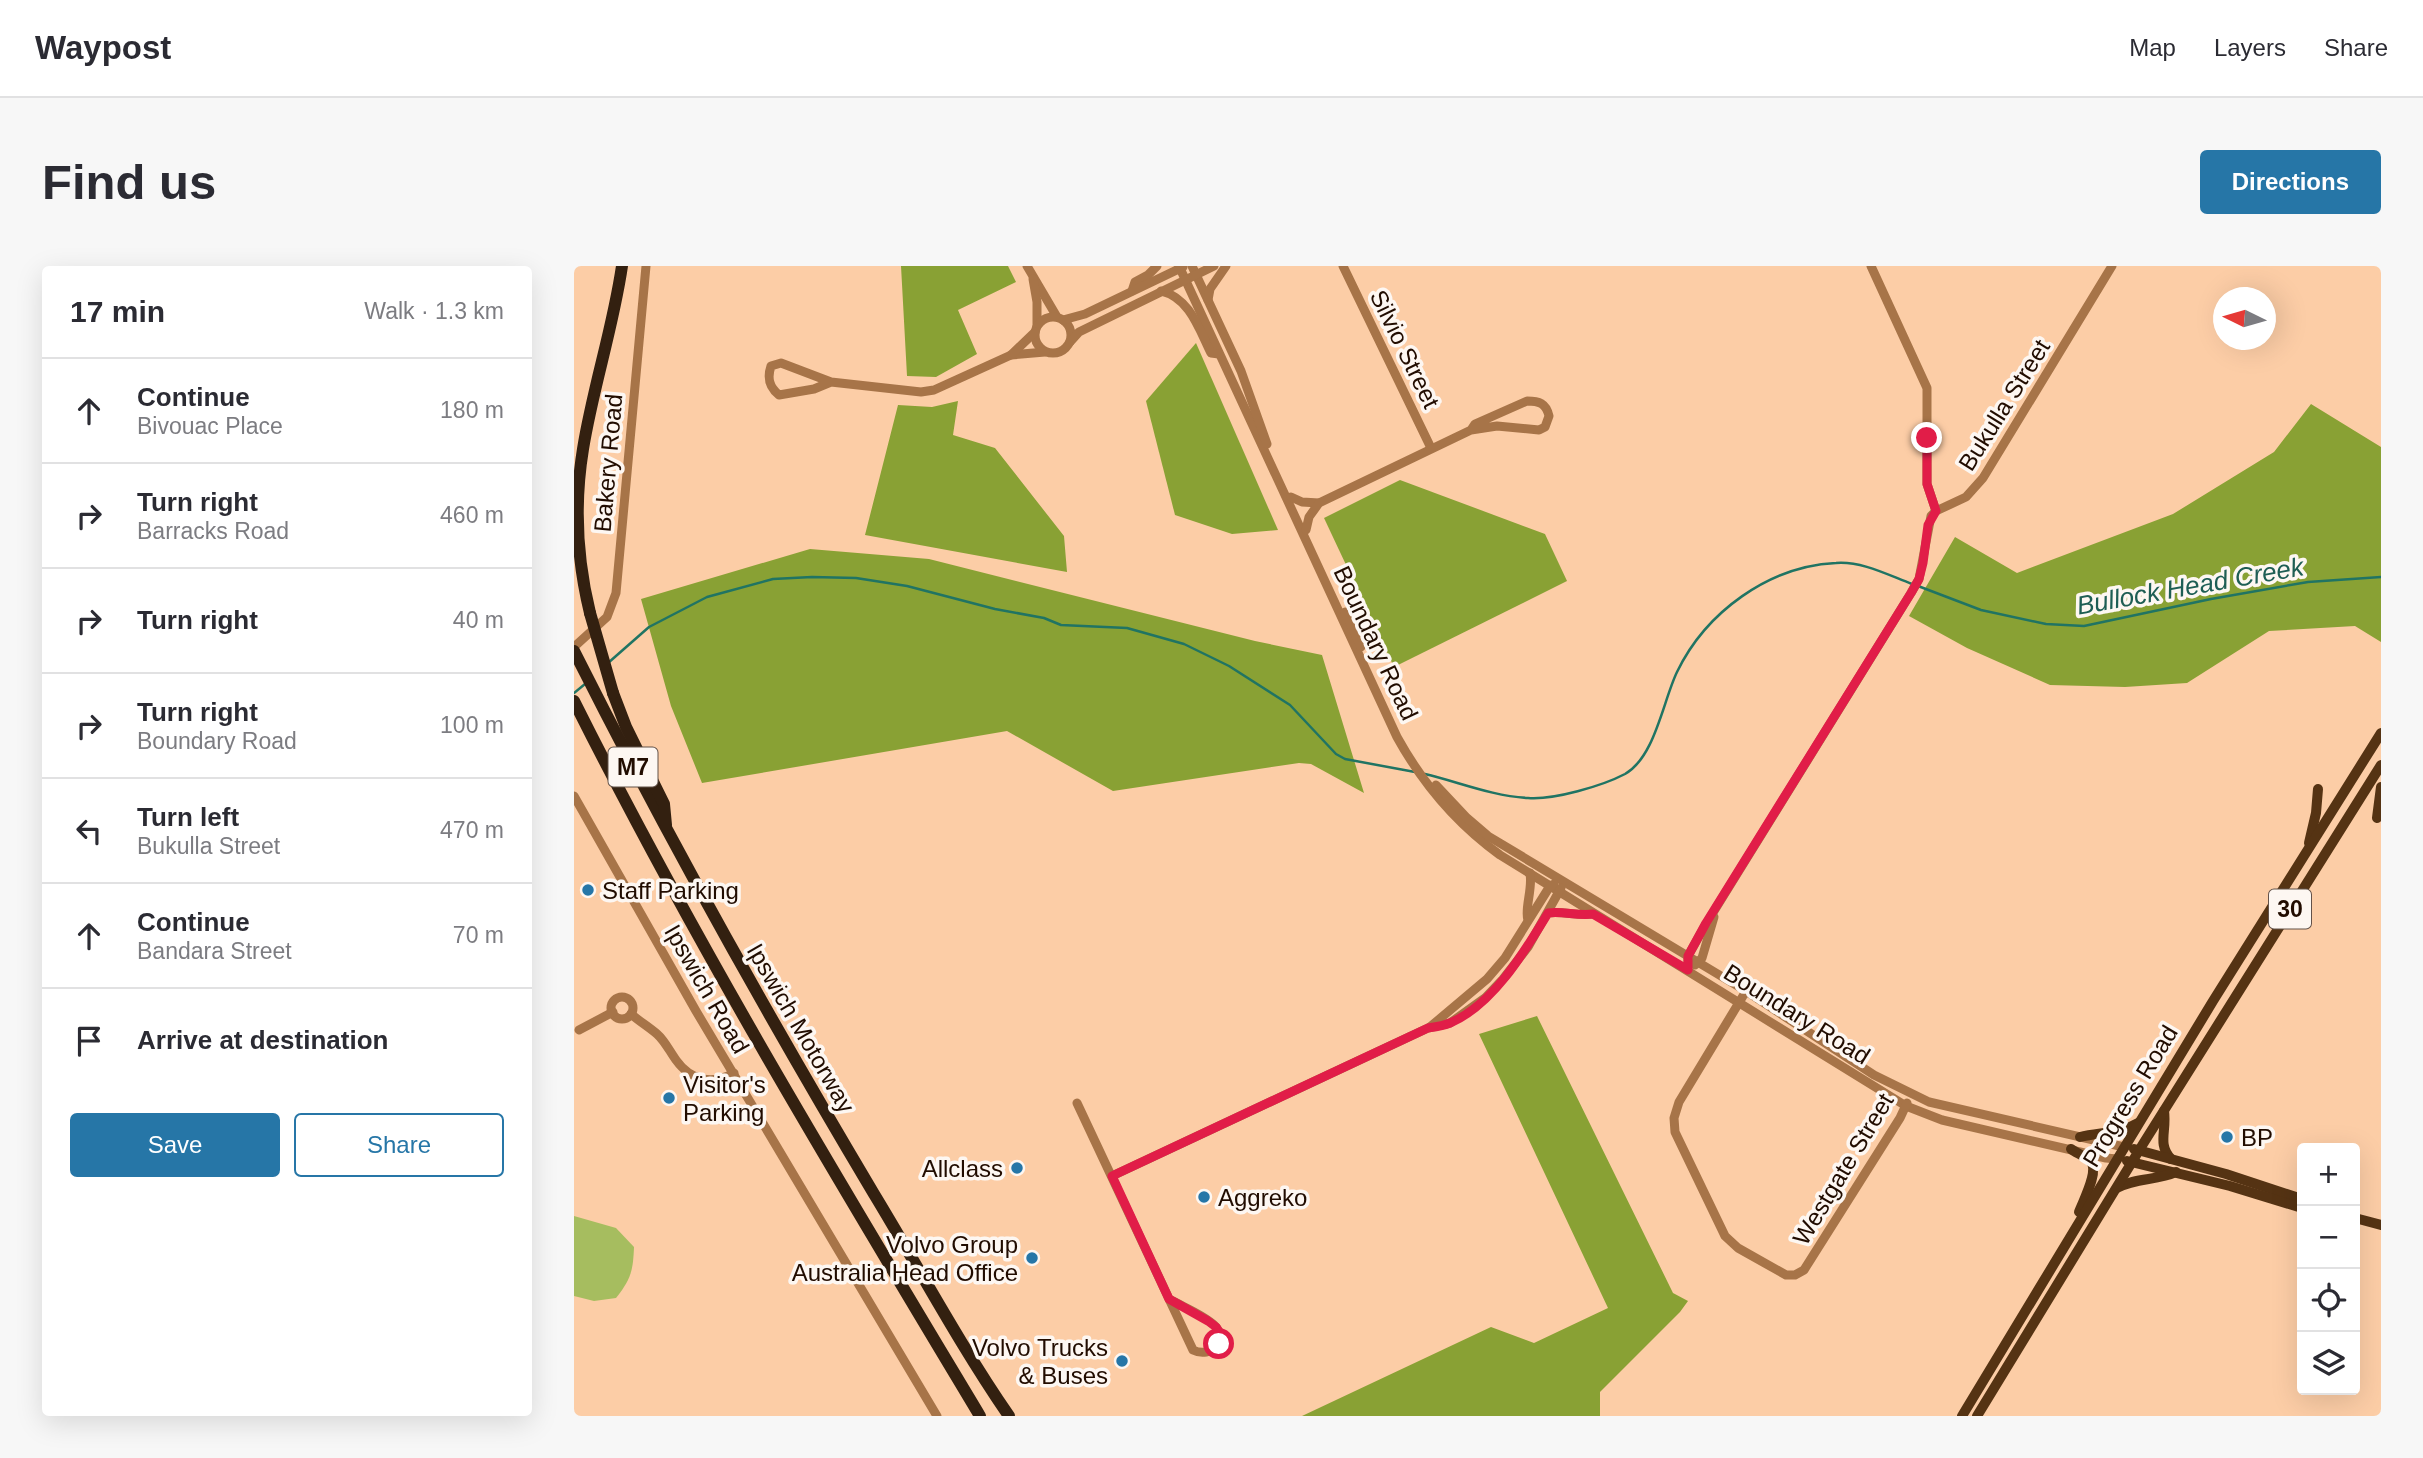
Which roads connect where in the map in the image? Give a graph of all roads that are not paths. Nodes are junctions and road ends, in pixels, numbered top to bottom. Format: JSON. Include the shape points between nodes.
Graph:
{"nodes":[{"id":1,"x":622,"y":266,"type":"edge"},
{"id":2,"x":646,"y":266,"type":"edge"},
{"id":3,"x":1027,"y":266,"type":"edge"},
{"id":4,"x":1157,"y":266,"type":"edge"},
{"id":5,"x":1214,"y":266,"type":"edge"},
{"id":6,"x":1226,"y":266,"type":"edge"},
{"id":7,"x":1343,"y":266,"type":"edge"},
{"id":8,"x":1871,"y":266,"type":"edge"},
{"id":9,"x":2112,"y":266,"type":"edge"},
{"id":10,"x":1181,"y":267,"type":"edge"},
{"id":11,"x":1194,"y":270,"type":"edge"},
{"id":12,"x":1032,"y":278,"type":"junction"},
{"id":13,"x":1185,"y":279,"type":"junction"},
{"id":14,"x":1161,"y":291,"type":"junction"},
{"id":15,"x":1132,"y":292,"type":"junction"},
{"id":16,"x":1209,"y":300,"type":"junction"},
{"id":17,"x":1060,"y":318,"type":"junction"},
{"id":18,"x":1036,"y":329,"type":"junction"},
{"id":19,"x":1070,"y":342,"type":"junction"},
{"id":20,"x":1045,"y":352,"type":"junction"},
{"id":21,"x":1219,"y":354,"type":"junction"},
{"id":22,"x":1012,"y":355,"type":"junction"},
{"id":23,"x":831,"y":383,"type":"junction"},
{"id":24,"x":1471,"y":430,"type":"junction"},
{"id":25,"x":1431,"y":448,"type":"junction"},
{"id":26,"x":1291,"y":497,"type":"junction"},
{"id":27,"x":1319,"y":503,"type":"junction"},
{"id":28,"x":1936,"y":511,"type":"junction"},
{"id":29,"x":1306,"y":530,"type":"junction"},
{"id":30,"x":574,"y":649,"type":"edge"},
{"id":31,"x":574,"y":701,"type":"edge"},
{"id":32,"x":1383,"y":703,"type":"junction"},
{"id":33,"x":2381,"y":733,"type":"edge"},
{"id":34,"x":2381,"y":765,"type":"edge"},
{"id":35,"x":2381,"y":787,"type":"edge"},
{"id":36,"x":2318,"y":789,"type":"dead end"},
{"id":37,"x":574,"y":796,"type":"edge"},
{"id":38,"x":2340,"y":801,"type":"junction"},
{"id":39,"x":1450,"y":806,"type":"junction"},
{"id":40,"x":2353,"y":810,"type":"junction"},
{"id":41,"x":2377,"y":818,"type":"dead end"},
{"id":42,"x":666,"y":831,"type":"junction"},
{"id":43,"x":2306,"y":853,"type":"junction"},
{"id":44,"x":1530,"y":873,"type":"junction"},
{"id":45,"x":1562,"y":879,"type":"junction"},
{"id":46,"x":1550,"y":886,"type":"junction"},
{"id":47,"x":1560,"y":892,"type":"junction"},
{"id":48,"x":1548,"y":913,"type":"junction"},
{"id":49,"x":1593,"y":914,"type":"junction"},
{"id":50,"x":1714,"y":914,"type":"junction"},
{"id":51,"x":1528,"y":920,"type":"junction"},
{"id":52,"x":1688,"y":956,"type":"junction"},
{"id":53,"x":1699,"y":963,"type":"junction"},
{"id":54,"x":1688,"y":970,"type":"junction"},
{"id":55,"x":1746,"y":991,"type":"junction"},
{"id":56,"x":1738,"y":1003,"type":"junction"},
{"id":57,"x":613,"y":1012,"type":"junction"},
{"id":58,"x":631,"y":1014,"type":"junction"},
{"id":59,"x":1428,"y":1028,"type":"junction"},
{"id":60,"x":579,"y":1030,"type":"dead end"},
{"id":61,"x":734,"y":1073,"type":"junction"},
{"id":62,"x":1909,"y":1094,"type":"junction"},
{"id":63,"x":1077,"y":1104,"type":"dead end"},
{"id":64,"x":1906,"y":1106,"type":"junction"},
{"id":65,"x":2164,"y":1111,"type":"junction"},
{"id":66,"x":2138,"y":1123,"type":"junction"},
{"id":67,"x":2080,"y":1137,"type":"junction"},
{"id":68,"x":2124,"y":1147,"type":"junction"},
{"id":69,"x":2071,"y":1150,"type":"junction"},
{"id":70,"x":2139,"y":1150,"type":"junction"},
{"id":71,"x":2117,"y":1159,"type":"junction"},
{"id":72,"x":2171,"y":1159,"type":"junction"},
{"id":73,"x":2132,"y":1162,"type":"junction"},
{"id":74,"x":2176,"y":1172,"type":"junction"},
{"id":75,"x":1112,"y":1176,"type":"junction"},
{"id":76,"x":2117,"y":1188,"type":"junction"},
{"id":77,"x":2297,"y":1197,"type":"edge"},
{"id":78,"x":2297,"y":1207,"type":"edge"},
{"id":79,"x":2360,"y":1219,"type":"edge"},
{"id":80,"x":2381,"y":1225,"type":"edge"},
{"id":81,"x":2075,"y":1228,"type":"junction"},
{"id":82,"x":1169,"y":1299,"type":"junction"},
{"id":83,"x":937,"y":1416,"type":"edge"},
{"id":84,"x":980,"y":1416,"type":"edge"},
{"id":85,"x":1009,"y":1416,"type":"edge"},
{"id":86,"x":1962,"y":1416,"type":"edge"},
{"id":87,"x":1977,"y":1416,"type":"edge"}],
"edges":[{"from":1,"to":42,"type":"highway","bridge":true,"via":[[580,472],[579,542],[582,578],[613,694],[664,804]]},
{"from":2,"to":30,"type":"street","name":"Bakery Road","via":[[616,593],[607,617]]},
{"from":3,"to":12,"type":"street"},
{"from":4,"to":15,"type":"street","via":[[1135,282]]},
{"from":5,"to":11,"type":"street"},
{"from":6,"to":16,"type":"street","via":[[1210,289]]},
{"from":7,"to":25,"type":"street","name":"Silvio Street"},
{"from":8,"to":28,"type":"street","via":[[1927,388],[1927,484]]},
{"from":9,"to":28,"type":"street","name":"Bukulla Street","via":[[1983,478],[1966,498]]},
{"from":10,"to":13,"type":"street","name":"Boundary Road"},
{"from":10,"to":15,"type":"street"},
{"from":11,"to":13,"type":"street"},
{"from":11,"to":16,"type":"street","name":"Boundary Road"},
{"from":12,"to":17,"type":"street"},
{"from":12,"to":18,"type":"street"},
{"from":13,"to":14,"type":"street"},
{"from":13,"to":21,"type":"street","name":"Boundary Road"},
{"from":14,"to":19,"type":"street","via":[[1079,332]]},
{"from":14,"to":21,"type":"street","via":[[1189,309],[1211,353]]},
{"from":15,"to":17,"type":"street","via":[[1085,314]]},
{"from":16,"to":26,"type":"street","name":"Boundary Road"},
{"from":17,"to":18,"type":"street","via":[[1046,318]]},
{"from":17,"to":19,"type":"street","via":[[1071,330]]},
{"from":18,"to":20,"type":"street","via":[[1037,344]]},
{"from":18,"to":22,"type":"street"},
{"from":19,"to":20,"type":"street","via":[[1062,351]]},
{"from":20,"to":22,"type":"street"},
{"from":21,"to":32,"type":"street","name":"Boundary Road"},
{"from":22,"to":23,"type":"street","via":[[934,390]]},
{"from":23,"to":23,"type":"street","via":[[779,395],[768,374],[771,366],[781,363]]},
{"from":24,"to":24,"type":"street","via":[[1527,401],[1544,404],[1549,416],[1539,430],[1496,426]]},
{"from":24,"to":25,"type":"street"},
{"from":25,"to":27,"type":"street"},
{"from":26,"to":27,"type":"street"},
{"from":26,"to":29,"type":"street","name":"Boundary Road"},
{"from":27,"to":29,"type":"street"},
{"from":28,"to":50,"type":"street","via":[[1928,525],[1919,579]]},
{"from":29,"to":32,"type":"street","name":"Boundary Road"},
{"from":30,"to":42,"type":"highway","name":"Ipswich Motorway","number":"M7"},
{"from":31,"to":84,"type":"highway","name":"Ipswich Motorway","number":"M7","via":[[748,1025]]},
{"from":32,"to":39,"type":"street","name":"Boundary Road"},
{"from":33,"to":38,"type":"main road","name":"Progress Road","number":"30"},
{"from":34,"to":40,"type":"main road","name":"Progress Road","number":"30"},
{"from":35,"to":41,"type":"main road"},
{"from":36,"to":43,"type":"main road"},
{"from":37,"to":61,"type":"street","name":"Ipswich Road"},
{"from":38,"to":40,"type":"main road"},
{"from":38,"to":43,"type":"main road","name":"Progress Road","number":"30"},
{"from":39,"to":44,"type":"street","name":"Boundary Road","via":[[1484,844]]},
{"from":39,"to":45,"type":"street","name":"Boundary Road","via":[[1488,836]]},
{"from":40,"to":65,"type":"main road","name":"Progress Road","number":"30"},
{"from":42,"to":85,"type":"highway","name":"Ipswich Motorway","number":"M7","via":[[770,1018]]},
{"from":43,"to":66,"type":"main road","name":"Progress Road","number":"30"},
{"from":44,"to":46,"type":"street","name":"Boundary Road"},
{"from":44,"to":51,"type":"street"},
{"from":45,"to":46,"type":"street"},
{"from":45,"to":47,"type":"street"},
{"from":45,"to":52,"type":"street","name":"Boundary Road"},
{"from":46,"to":47,"type":"street","name":"Boundary Road"},
{"from":46,"to":51,"type":"street"},
{"from":47,"to":48,"type":"street"},
{"from":47,"to":49,"type":"street","name":"Boundary Road"},
{"from":48,"to":49,"type":"street"},
{"from":48,"to":59,"type":"street","via":[[1528,947],[1485,998],[1450,1023]]},
{"from":49,"to":54,"type":"street","name":"Boundary Road"},
{"from":50,"to":52,"type":"street"},
{"from":50,"to":53,"type":"street"},
{"from":51,"to":59,"type":"street","via":[[1487,979]]},
{"from":52,"to":53,"type":"street","name":"Boundary Road"},
{"from":52,"to":54,"type":"street"},
{"from":53,"to":54,"type":"street"},
{"from":53,"to":55,"type":"street","name":"Boundary Road"},
{"from":54,"to":56,"type":"street","name":"Boundary Road"},
{"from":55,"to":56,"type":"street","name":"Westgate Street"},
{"from":55,"to":62,"type":"street","name":"Boundary Road"},
{"from":56,"to":64,"type":"street","name":"Boundary Road"},
{"from":56,"to":64,"type":"street","name":"Westgate Street","via":[[1674,1118],[1675,1132],[1725,1236],[1738,1248],[1786,1275],[1804,1270]]},
{"from":57,"to":58,"type":"street","via":[[621,1018]]},
{"from":57,"to":58,"type":"street","via":[[614,1001],[623,997],[632,1002]]},
{"from":57,"to":60,"type":"street"},
{"from":58,"to":61,"type":"street","via":[[658,1034],[678,1063],[695,1076],[721,1080]]},
{"from":59,"to":75,"type":"street"},
{"from":61,"to":83,"type":"street","name":"Ipswich Road"},
{"from":62,"to":64,"type":"street","name":"Westgate Street"},
{"from":62,"to":67,"type":"street","name":"Boundary Road"},
{"from":63,"to":75,"type":"street"},
{"from":64,"to":69,"type":"street","name":"Boundary Road","via":[[1942,1120]]},
{"from":65,"to":70,"type":"main road","name":"Progress Road","number":"30"},
{"from":65,"to":72,"type":"main road","via":[[2162,1145]]},
{"from":66,"to":67,"type":"main road","via":[[2125,1131]]},
{"from":66,"to":68,"type":"main road","name":"Progress Road","number":"30"},
{"from":67,"to":68,"type":"street","name":"Boundary Road"},
{"from":68,"to":70,"type":"main road","name":"Boundary Road"},
{"from":68,"to":71,"type":"main road","name":"Progress Road","number":"30"},
{"from":69,"to":71,"type":"street","name":"Boundary Road"},
{"from":69,"to":81,"type":"main road","via":[[2091,1161],[2094,1170]]},
{"from":70,"to":72,"type":"main road","name":"Boundary Road"},
{"from":70,"to":73,"type":"main road","name":"Progress Road","number":"30"},
{"from":71,"to":73,"type":"main road","name":"Boundary Road"},
{"from":71,"to":81,"type":"main road","name":"Progress Road","number":"30"},
{"from":72,"to":77,"type":"main road","name":"Boundary Road"},
{"from":73,"to":74,"type":"main road","name":"Boundary Road"},
{"from":73,"to":76,"type":"main road","name":"Progress Road","number":"30"},
{"from":74,"to":76,"type":"main road"},
{"from":74,"to":78,"type":"main road","name":"Boundary Road"},
{"from":75,"to":82,"type":"street"},
{"from":76,"to":87,"type":"main road","name":"Progress Road","number":"30"},
{"from":79,"to":80,"type":"main road"},
{"from":81,"to":86,"type":"main road","name":"Progress Road","number":"30"},
{"from":82,"to":82,"type":"street","via":[[1216,1327],[1221,1335],[1214,1350],[1206,1354],[1193,1350]]}]}
